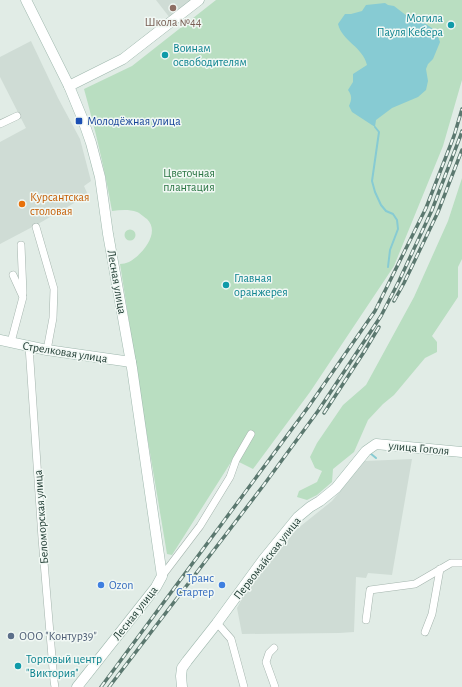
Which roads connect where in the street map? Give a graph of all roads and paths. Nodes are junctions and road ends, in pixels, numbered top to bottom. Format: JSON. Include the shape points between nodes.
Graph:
{"nodes":[{"id":1,"x":26,"y":0,"type":"edge"},
{"id":2,"x":199,"y":0,"type":"edge"},
{"id":3,"x":69,"y":86,"type":"junction"},
{"id":4,"x":17,"y":116,"type":"dead end"},
{"id":5,"x":0,"y":124,"type":"edge"},
{"id":6,"x":36,"y":227,"type":"dead end"},
{"id":7,"x":21,"y":245,"type":"dead end"},
{"id":8,"x":13,"y":275,"type":"dead end"},
{"id":9,"x":23,"y":298,"type":"junction"},
{"id":10,"x":0,"y":340,"type":"edge"},
{"id":11,"x":11,"y":342,"type":"junction"},
{"id":12,"x":28,"y":346,"type":"junction"},
{"id":13,"x":47,"y":350,"type":"junction"},
{"id":14,"x":131,"y":362,"type":"junction"},
{"id":15,"x":252,"y":434,"type":"dead end"},
{"id":16,"x":376,"y":444,"type":"joint"},
{"id":17,"x":462,"y":452,"type":"edge"},
{"id":18,"x":462,"y":563,"type":"edge"},
{"id":19,"x":440,"y":569,"type":"junction"},
{"id":20,"x":162,"y":576,"type":"junction"},
{"id":21,"x":366,"y":620,"type":"dead end"},
{"id":22,"x":217,"y":623,"type":"junction"},
{"id":23,"x":425,"y":632,"type":"dead end"},
{"id":24,"x":274,"y":648,"type":"dead end"},
{"id":25,"x":55,"y":687,"type":"edge"},
{"id":26,"x":77,"y":687,"type":"edge"},
{"id":27,"x":182,"y":687,"type":"edge"},
{"id":28,"x":244,"y":687,"type":"edge"},
{"id":29,"x":275,"y":687,"type":"edge"}],
"edges":[{"from":1,"to":3,"type":"street","name":"Лесная улица"},
{"from":2,"to":3,"type":"street","via":[[123,59]]},
{"from":3,"to":14,"type":"street","name":"Лесная улица","via":[[91,143],[100,177]]},
{"from":4,"to":5,"type":"street"},
{"from":6,"to":13,"type":"street","via":[[54,289],[53,318]]},
{"from":7,"to":9,"type":"street"},
{"from":8,"to":9,"type":"street"},
{"from":9,"to":11,"type":"street"},
{"from":10,"to":11,"type":"street","name":"Стрелковая улица"},
{"from":11,"to":12,"type":"street","name":"Стрелковая улица"},
{"from":12,"to":13,"type":"street","name":"Стрелковая улица"},
{"from":12,"to":25,"type":"street","name":"Беломорская улица"},
{"from":13,"to":14,"type":"street","name":"Стрелковая улица"},
{"from":14,"to":20,"type":"street","name":"Лесная улица"},
{"from":15,"to":20,"type":"street","name":"Лесная улица","via":[[236,460],[230,477],[200,526]]},
{"from":16,"to":17,"type":"street","name":"улица Гоголя"},
{"from":16,"to":22,"type":"street","name":"Первомайская улица","via":[[366,451],[336,488],[298,516]]},
{"from":18,"to":19,"type":"street","via":[[451,563]]},
{"from":19,"to":21,"type":"street","via":[[415,584],[370,590]]},
{"from":19,"to":23,"type":"street","via":[[432,614]]},
{"from":20,"to":26,"type":"street","name":"Лесная улица","via":[[156,588]]},
{"from":22,"to":27,"type":"street","name":"Первомайская улица","via":[[182,668]]},
{"from":22,"to":28,"type":"street","via":[[231,639]]},
{"from":24,"to":29,"type":"street","via":[[266,662]]}]}
